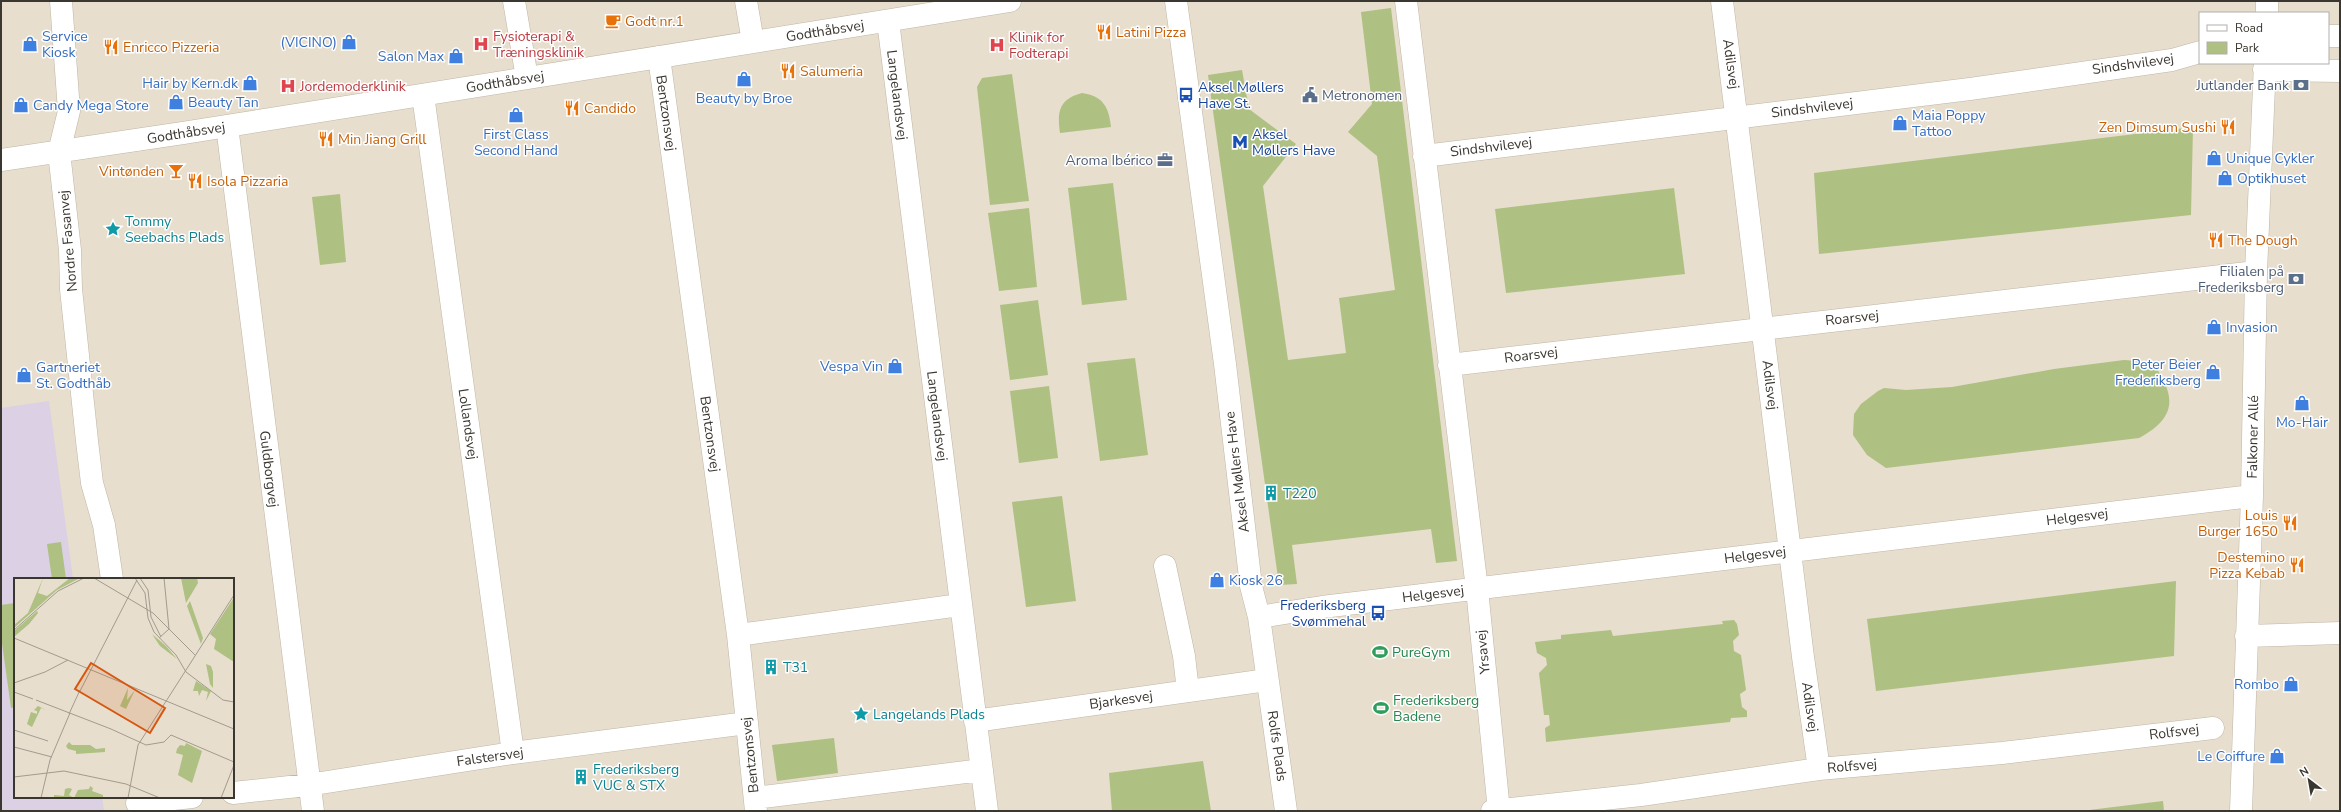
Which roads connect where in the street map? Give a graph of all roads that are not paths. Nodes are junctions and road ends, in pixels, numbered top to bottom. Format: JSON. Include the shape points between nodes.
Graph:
{"nodes":[{"id":1,"x":61,"y":1,"type":"edge"},
{"id":2,"x":514,"y":1,"type":"edge"},
{"id":3,"x":746,"y":1,"type":"edge"},
{"id":4,"x":1010,"y":1,"type":"edge"},
{"id":5,"x":1176,"y":1,"type":"edge"},
{"id":6,"x":1406,"y":1,"type":"edge"},
{"id":7,"x":1722,"y":1,"type":"edge"},
{"id":8,"x":2267,"y":1,"type":"edge"},
{"id":9,"x":975,"y":4,"type":"edge"},
{"id":10,"x":2267,"y":12,"type":"edge"},
{"id":11,"x":888,"y":21,"type":"junction"},
{"id":12,"x":2329,"y":36,"type":"edge"},
{"id":13,"x":2340,"y":36,"type":"edge"},
{"id":14,"x":753,"y":42,"type":"junction"},
{"id":15,"x":2199,"y":52,"type":"edge"},
{"id":16,"x":659,"y":57,"type":"junction"},
{"id":17,"x":2265,"y":66,"type":"edge"},
{"id":18,"x":2340,"y":70,"type":"edge"},
{"id":19,"x":527,"y":78,"type":"junction"},
{"id":20,"x":424,"y":95,"type":"junction"},
{"id":21,"x":1738,"y":116,"type":"junction"},
{"id":22,"x":227,"y":126,"type":"junction"},
{"id":23,"x":59,"y":152,"type":"junction"},
{"id":24,"x":1424,"y":156,"type":"junction"},
{"id":25,"x":1,"y":160,"type":"edge"},
{"id":26,"x":2256,"y":272,"type":"junction"},
{"id":27,"x":1763,"y":328,"type":"junction"},
{"id":28,"x":1450,"y":365,"type":"junction"},
{"id":29,"x":92,"y":482,"type":"junction"},
{"id":30,"x":2252,"y":496,"type":"junction"},
{"id":31,"x":1790,"y":551,"type":"junction"},
{"id":32,"x":1164,"y":566,"type":"dead end"},
{"id":33,"x":99,"y":578,"type":"edge"},
{"id":34,"x":112,"y":578,"type":"edge"},
{"id":35,"x":1477,"y":589,"type":"junction"},
{"id":36,"x":960,"y":605,"type":"junction"},
{"id":37,"x":1259,"y":617,"type":"junction"},
{"id":38,"x":2340,"y":633,"type":"edge"},
{"id":39,"x":738,"y":635,"type":"junction"},
{"id":40,"x":2246,"y":636,"type":"junction"},
{"id":41,"x":1267,"y":680,"type":"junction"},
{"id":42,"x":1188,"y":691,"type":"junction"},
{"id":43,"x":975,"y":721,"type":"junction"},
{"id":44,"x":747,"y":723,"type":"junction"},
{"id":45,"x":2213,"y":728,"type":"dead end"},
{"id":46,"x":513,"y":753,"type":"junction"},
{"id":47,"x":1819,"y":769,"type":"junction"},
{"id":48,"x":982,"y":770,"type":"junction"},
{"id":49,"x":308,"y":785,"type":"junction"},
{"id":50,"x":234,"y":793,"type":"edge"},
{"id":51,"x":181,"y":798,"type":"edge"},
{"id":52,"x":137,"y":802,"type":"edge"},
{"id":53,"x":756,"y":804,"type":"edge"},
{"id":54,"x":313,"y":811,"type":"edge"},
{"id":55,"x":987,"y":811,"type":"edge"},
{"id":56,"x":1286,"y":811,"type":"edge"},
{"id":57,"x":1497,"y":811,"type":"edge"},
{"id":58,"x":2241,"y":811,"type":"edge"}],
"edges":[{"from":1,"to":23,"type":"street","name":"Nordre Fasanvej","via":[[70,111]]},
{"from":2,"to":19,"type":"street"},
{"from":3,"to":14,"type":"street"},
{"from":4,"to":9,"type":"street","name":"Godthåbsvej"},
{"from":5,"to":37,"type":"street","name":"Aksel Møllers Have","via":[[1225,364],[1251,586]]},
{"from":6,"to":24,"type":"street"},
{"from":7,"to":21,"type":"street","name":"Adilsvej"},
{"from":8,"to":10,"type":"street"},
{"from":9,"to":11,"type":"street","name":"Godthåbsvej"},
{"from":11,"to":14,"type":"street","name":"Godthåbsvej"},
{"from":11,"to":36,"type":"street","name":"Langelandsvej"},
{"from":12,"to":13,"type":"street"},
{"from":14,"to":16,"type":"street","name":"Godthåbsvej"},
{"from":15,"to":21,"type":"street","name":"Sindshvilevej","via":[[2172,60],[1970,89]]},
{"from":16,"to":19,"type":"street","name":"Godthåbsvej"},
{"from":16,"to":39,"type":"street","name":"Bentzonsvej"},
{"from":17,"to":18,"type":"street"},
{"from":17,"to":26,"type":"street","name":"Falkoner Allé"},
{"from":19,"to":20,"type":"street","name":"Godthåbsvej"},
{"from":20,"to":22,"type":"street","name":"Godthåbsvej"},
{"from":20,"to":46,"type":"street","name":"Lollandsvej"},
{"from":21,"to":24,"type":"street","name":"Sindshvilevej"},
{"from":21,"to":27,"type":"street","name":"Adilsvej"},
{"from":22,"to":23,"type":"street","name":"Godthåbsvej"},
{"from":22,"to":49,"type":"street","name":"Guldborgvej"},
{"from":23,"to":25,"type":"street","name":"Godthåbsvej"},
{"from":23,"to":29,"type":"street","name":"Nordre Fasanvej"},
{"from":24,"to":28,"type":"street"},
{"from":26,"to":27,"type":"street","name":"Roarsvej"},
{"from":26,"to":30,"type":"street","name":"Falkoner Allé"},
{"from":27,"to":28,"type":"street","name":"Roarsvej"},
{"from":27,"to":31,"type":"street","name":"Adilsvej"},
{"from":28,"to":35,"type":"street"},
{"from":29,"to":33,"type":"street","name":"Nordre Fasanvej","via":[[92,528]]},
{"from":29,"to":34,"type":"street","name":"Nordre Fasanvej","via":[[104,525]]},
{"from":30,"to":31,"type":"street","name":"Helgesvej"},
{"from":30,"to":40,"type":"street","name":"Falkoner Allé"},
{"from":31,"to":35,"type":"street","name":"Helgesvej"},
{"from":31,"to":47,"type":"street","name":"Adilsvej"},
{"from":32,"to":42,"type":"street","via":[[1184,656]]},
{"from":35,"to":37,"type":"street","name":"Helgesvej","via":[[1290,611]]},
{"from":35,"to":57,"type":"street","name":"Yrsavej"},
{"from":36,"to":39,"type":"street"},
{"from":36,"to":43,"type":"street","name":"Langelandsvej"},
{"from":37,"to":41,"type":"street","name":"Aksel Møllers Have"},
{"from":38,"to":40,"type":"street"},
{"from":39,"to":44,"type":"street","name":"Bentzonsvej"},
{"from":40,"to":58,"type":"street","name":"Falkoner Allé"},
{"from":41,"to":42,"type":"street","name":"Bjarkesvej"},
{"from":41,"to":56,"type":"street","name":"Rolfs Plads"},
{"from":42,"to":43,"type":"street","name":"Bjarkesvej"},
{"from":43,"to":48,"type":"street","name":"Langelandsvej"},
{"from":44,"to":46,"type":"street","name":"Falstersvej"},
{"from":44,"to":53,"type":"street","name":"Bentzonsvej"},
{"from":45,"to":47,"type":"street","name":"Rolfsvej","via":[[2002,753]]},
{"from":46,"to":49,"type":"street","name":"Falstersvej"},
{"from":47,"to":57,"type":"street","name":"Rolfsvej","via":[[1641,795]]},
{"from":48,"to":53,"type":"street"},
{"from":48,"to":55,"type":"street","name":"Langelandsvej"},
{"from":49,"to":50,"type":"street","name":"Falstersvej"},
{"from":49,"to":54,"type":"street","name":"Guldborgvej"},
{"from":51,"to":52,"type":"street"}]}
